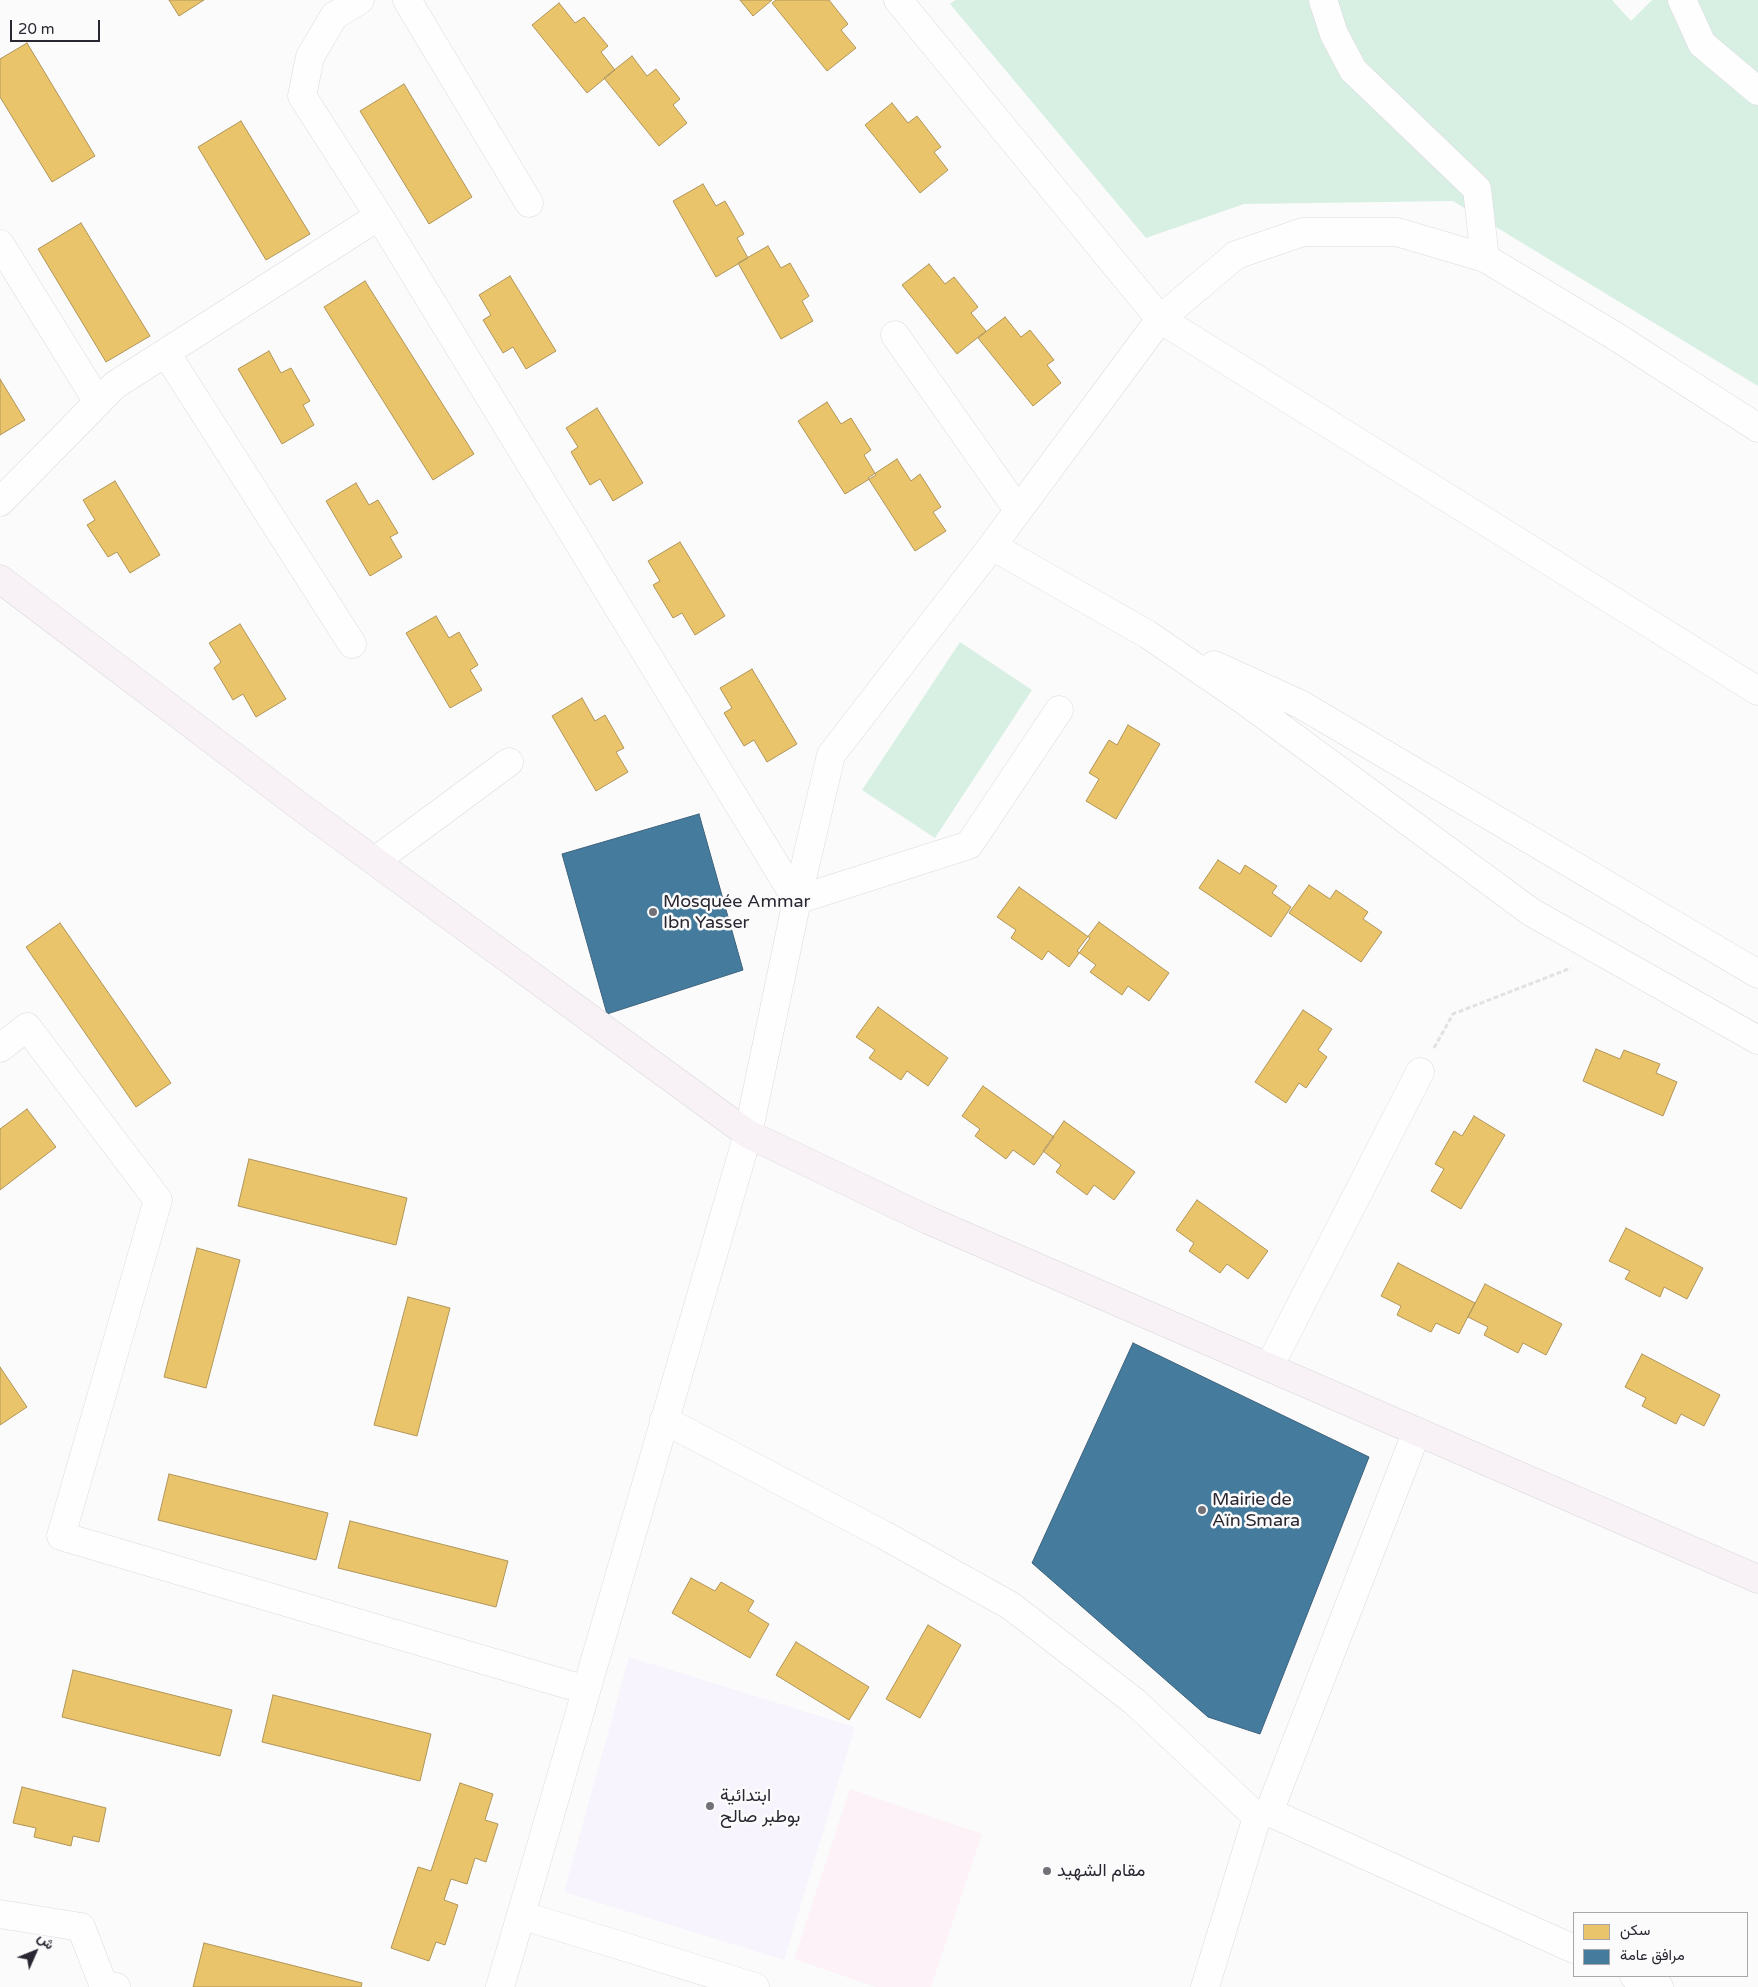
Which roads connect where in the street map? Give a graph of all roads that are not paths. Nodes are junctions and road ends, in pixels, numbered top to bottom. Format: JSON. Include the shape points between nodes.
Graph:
{"nodes":[{"id":1,"x":360,"y":0,"type":"edge"},
{"id":2,"x":407,"y":0,"type":"edge"},
{"id":3,"x":898,"y":0,"type":"edge"},
{"id":4,"x":1323,"y":0,"type":"edge"},
{"id":5,"x":1682,"y":0,"type":"edge"},
{"id":6,"x":1758,"y":91,"type":"edge"},
{"id":7,"x":529,"y":202,"type":"dead end"},
{"id":8,"x":379,"y":216,"type":"junction"},
{"id":9,"x":0,"y":244,"type":"edge"},
{"id":10,"x":1485,"y":258,"type":"junction"},
{"id":11,"x":1160,"y":319,"type":"junction"},
{"id":12,"x":895,"y":335,"type":"dead end"},
{"id":13,"x":166,"y":353,"type":"junction"},
{"id":14,"x":98,"y":402,"type":"junction"},
{"id":15,"x":1758,"y":428,"type":"edge"},
{"id":16,"x":0,"y":502,"type":"edge"},
{"id":17,"x":1018,"y":510,"type":"junction"},
{"id":18,"x":992,"y":546,"type":"junction"},
{"id":19,"x":3,"y":585,"type":"edge"},
{"id":20,"x":1146,"y":634,"type":"junction"},
{"id":21,"x":352,"y":644,"type":"dead end"},
{"id":22,"x":1758,"y":691,"type":"edge"},
{"id":23,"x":1059,"y":710,"type":"dead end"},
{"id":24,"x":509,"y":762,"type":"dead end"},
{"id":25,"x":376,"y":861,"type":"junction"},
{"id":26,"x":797,"y":900,"type":"junction"},
{"id":27,"x":1758,"y":974,"type":"edge"},
{"id":28,"x":1758,"y":1040,"type":"edge"},
{"id":29,"x":0,"y":1048,"type":"edge"},
{"id":30,"x":1420,"y":1072,"type":"road end"},
{"id":31,"x":748,"y":1134,"type":"junction"},
{"id":32,"x":1270,"y":1368,"type":"junction"},
{"id":33,"x":664,"y":1420,"type":"junction"},
{"id":34,"x":1417,"y":1431,"type":"junction"},
{"id":35,"x":1758,"y":1579,"type":"edge"},
{"id":36,"x":586,"y":1690,"type":"junction"},
{"id":37,"x":1263,"y":1815,"type":"junction"},
{"id":38,"x":0,"y":1914,"type":"edge"},
{"id":39,"x":521,"y":1915,"type":"junction"},
{"id":40,"x":1573,"y":1949,"type":"edge"},
{"id":41,"x":1636,"y":1977,"type":"edge"},
{"id":42,"x":116,"y":1987,"type":"edge"},
{"id":43,"x":500,"y":1987,"type":"edge"},
{"id":44,"x":755,"y":1987,"type":"edge"},
{"id":45,"x":1205,"y":1987,"type":"edge"},
{"id":46,"x":1659,"y":1987,"type":"edge"}],
"edges":[{"from":1,"to":8,"type":"street","via":[[334,16],[310,57],[302,96]]},
{"from":2,"to":7,"type":"street"},
{"from":3,"to":11,"type":"street"},
{"from":4,"to":10,"type":"street","via":[[1334,34],[1353,70],[1477,189]]},
{"from":5,"to":6,"type":"street","via":[[1702,44]]},
{"from":8,"to":13,"type":"street"},
{"from":8,"to":26,"type":"street"},
{"from":9,"to":14,"type":"street"},
{"from":10,"to":11,"type":"street","via":[[1397,232],[1303,232],[1236,255]]},
{"from":10,"to":15,"type":"street","via":[[1615,336]]},
{"from":11,"to":17,"type":"street"},
{"from":11,"to":22,"type":"street"},
{"from":12,"to":17,"type":"street"},
{"from":13,"to":14,"type":"street","via":[[115,385]]},
{"from":13,"to":21,"type":"street"},
{"from":14,"to":16,"type":"street"},
{"from":17,"to":18,"type":"street"},
{"from":18,"to":20,"type":"street"},
{"from":18,"to":26,"type":"street","via":[[831,755]]},
{"from":19,"to":25,"type":"main road"},
{"from":20,"to":27,"type":"street","via":[[1300,704]]},
{"from":20,"to":28,"type":"street","via":[[1245,701],[1532,912]]},
{"from":23,"to":26,"type":"street","via":[[969,845]]},
{"from":24,"to":25,"type":"street"},
{"from":25,"to":31,"type":"main road"},
{"from":26,"to":31,"type":"street"},
{"from":29,"to":36,"type":"street","via":[[27,1027],[158,1200],[62,1536]]},
{"from":30,"to":32,"type":"street"},
{"from":31,"to":32,"type":"main road","via":[[928,1220]]},
{"from":31,"to":33,"type":"street"},
{"from":32,"to":34,"type":"main road"},
{"from":33,"to":36,"type":"street"},
{"from":33,"to":37,"type":"street","via":[[884,1535],[1011,1606],[1135,1702]]},
{"from":34,"to":35,"type":"main road"},
{"from":34,"to":37,"type":"street"},
{"from":36,"to":39,"type":"street"},
{"from":37,"to":40,"type":"street"},
{"from":37,"to":45,"type":"street"},
{"from":38,"to":42,"type":"street","via":[[81,1927],[103,1984]]},
{"from":39,"to":43,"type":"street"},
{"from":39,"to":44,"type":"street"},
{"from":41,"to":46,"type":"street"}]}
